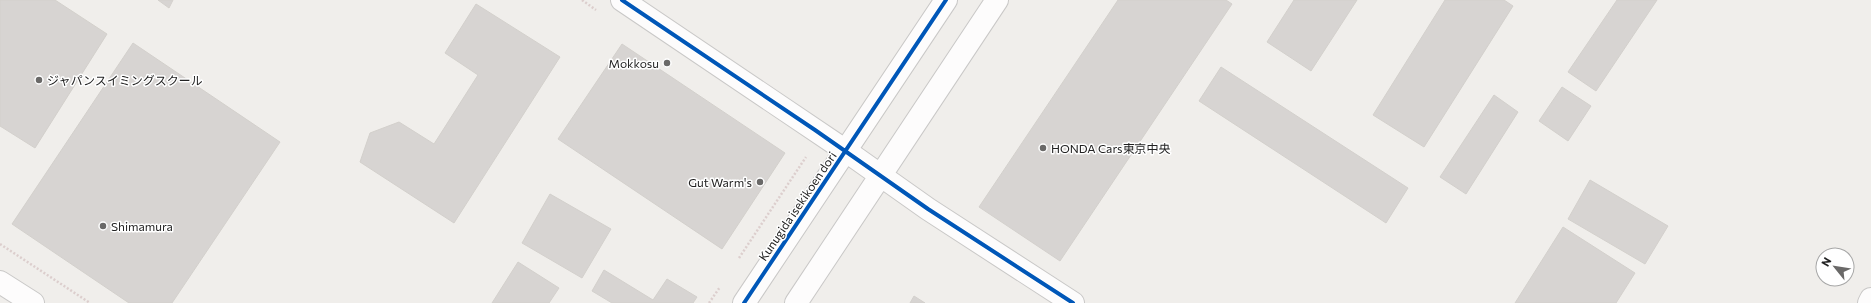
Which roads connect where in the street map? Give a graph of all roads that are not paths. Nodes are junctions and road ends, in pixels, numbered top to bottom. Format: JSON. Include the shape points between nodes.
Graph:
{"nodes":[{"id":1,"x":622,"y":0,"type":"edge"},
{"id":2,"x":946,"y":0,"type":"edge"},
{"id":3,"x":998,"y":0,"type":"edge"},
{"id":4,"x":846,"y":150,"type":"junction"},
{"id":5,"x":881,"y":175,"type":"junction"},
{"id":6,"x":0,"y":282,"type":"edge"},
{"id":7,"x":1871,"y":299,"type":"edge"},
{"id":8,"x":33,"y":303,"type":"edge"},
{"id":9,"x":744,"y":303,"type":"edge"},
{"id":10,"x":796,"y":303,"type":"edge"},
{"id":11,"x":1073,"y":303,"type":"edge"},
{"id":12,"x":1869,"y":303,"type":"edge"}],
"edges":[{"from":1,"to":4,"type":"street"},
{"from":2,"to":4,"type":"street","name":"Kunugida isekikoen dori"},
{"from":3,"to":5,"type":"street"},
{"from":4,"to":5,"type":"street"},
{"from":4,"to":9,"type":"street","name":"Kunugida isekikoen dori"},
{"from":5,"to":10,"type":"street"},
{"from":5,"to":11,"type":"street","via":[[928,209]]},
{"from":6,"to":8,"type":"street"},
{"from":7,"to":12,"type":"street"}]}
